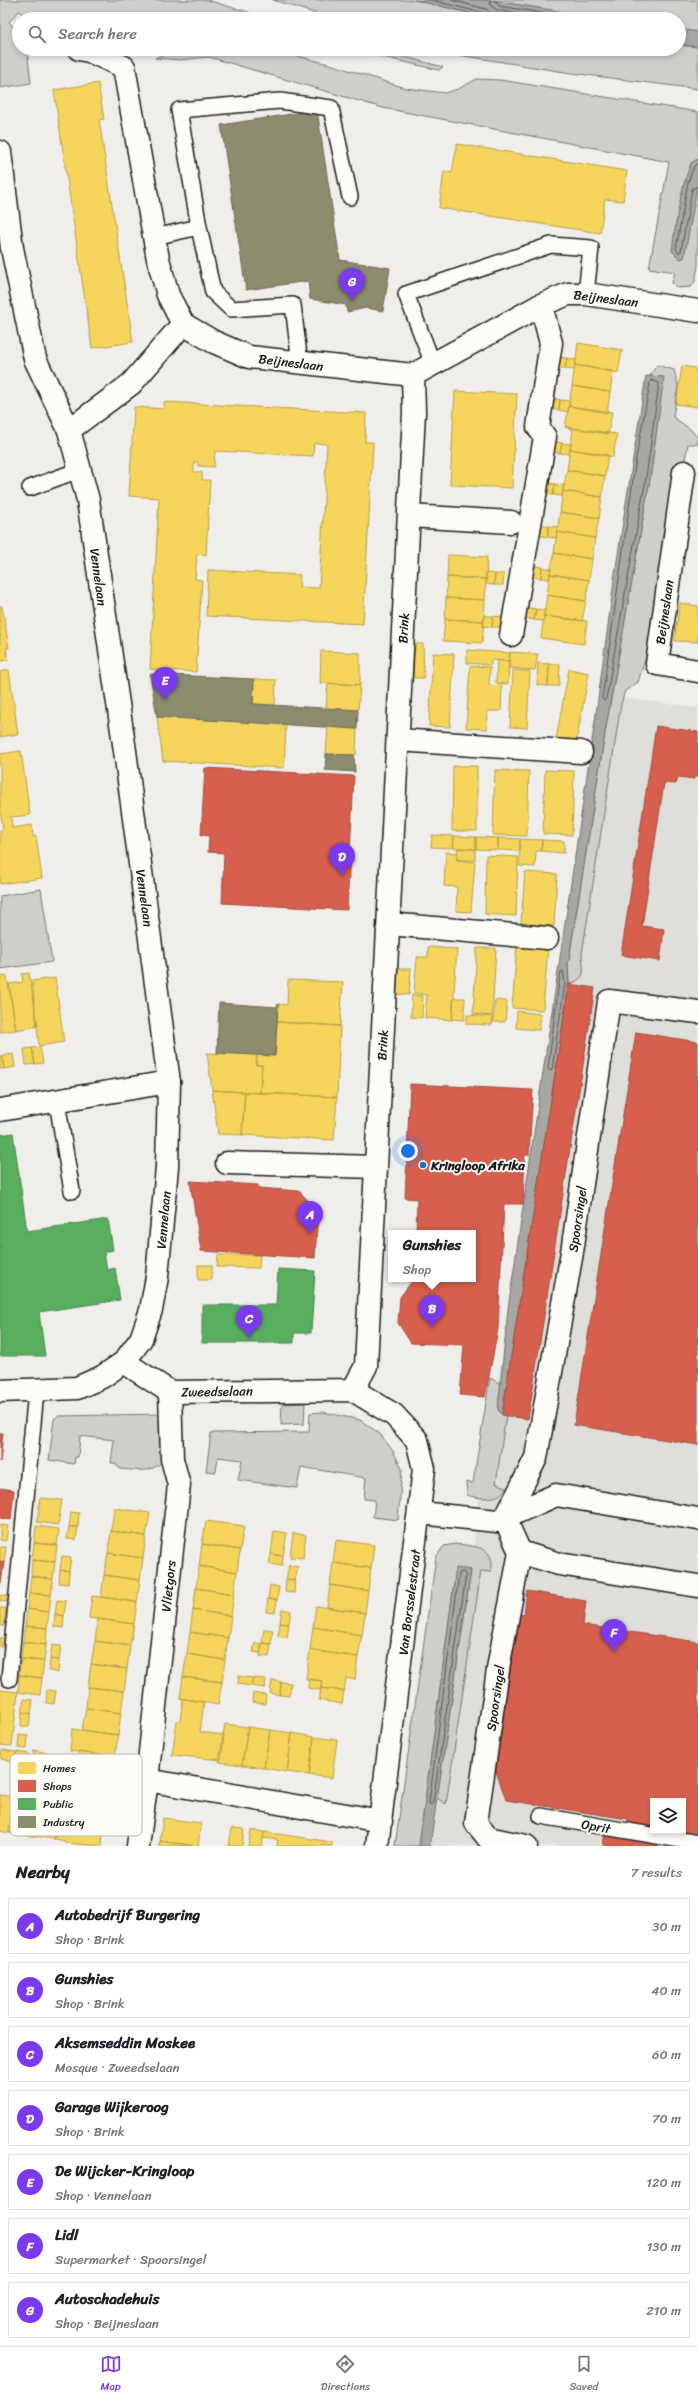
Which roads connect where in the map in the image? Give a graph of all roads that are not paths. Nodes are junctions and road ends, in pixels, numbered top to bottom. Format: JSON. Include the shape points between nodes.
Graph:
{"nodes":[{"id":1,"x":100,"y":56,"type":"edge"},
{"id":2,"x":0,"y":152,"type":"edge"},
{"id":3,"x":350,"y":197,"type":"dead end"},
{"id":4,"x":199,"y":227,"type":"junction"},
{"id":5,"x":154,"y":237,"type":"junction"},
{"id":6,"x":6,"y":249,"type":"edge"},
{"id":7,"x":586,"y":294,"type":"junction"},
{"id":8,"x":541,"y":305,"type":"junction"},
{"id":9,"x":698,"y":311,"type":"edge"},
{"id":10,"x":183,"y":324,"type":"junction"},
{"id":11,"x":300,"y":364,"type":"junction"},
{"id":12,"x":433,"y":364,"type":"junction"},
{"id":13,"x":413,"y":375,"type":"junction"},
{"id":14,"x":69,"y":430,"type":"junction"},
{"id":15,"x":79,"y":470,"type":"junction"},
{"id":16,"x":684,"y":472,"type":"dead end"},
{"id":17,"x":30,"y":488,"type":"dead end"},
{"id":18,"x":409,"y":516,"type":"junction"},
{"id":19,"x":520,"y":523,"type":"junction"},
{"id":20,"x":511,"y":635,"type":"dead end"},
{"id":21,"x":698,"y":671,"type":"edge"},
{"id":22,"x":398,"y":740,"type":"junction"},
{"id":23,"x":581,"y":752,"type":"dead end"},
{"id":24,"x":388,"y":924,"type":"junction"},
{"id":25,"x":547,"y":938,"type":"dead end"},
{"id":26,"x":698,"y":1012,"type":"edge"},
{"id":27,"x":169,"y":1082,"type":"junction"},
{"id":28,"x":57,"y":1102,"type":"junction"},
{"id":29,"x":0,"y":1110,"type":"edge"},
{"id":30,"x":227,"y":1163,"type":"dead end"},
{"id":31,"x":376,"y":1167,"type":"junction"},
{"id":32,"x":72,"y":1191,"type":"dead end"},
{"id":33,"x":124,"y":1362,"type":"junction"},
{"id":34,"x":0,"y":1390,"type":"edge"},
{"id":35,"x":36,"y":1390,"type":"junction"},
{"id":36,"x":353,"y":1390,"type":"junction"},
{"id":37,"x":170,"y":1392,"type":"junction"},
{"id":38,"x":420,"y":1513,"type":"junction"},
{"id":39,"x":505,"y":1519,"type":"junction"},
{"id":40,"x":698,"y":1519,"type":"edge"},
{"id":41,"x":520,"y":1552,"type":"junction"},
{"id":42,"x":698,"y":1586,"type":"edge"},
{"id":43,"x":9,"y":1679,"type":"dead end"},
{"id":44,"x":147,"y":1780,"type":"junction"},
{"id":45,"x":541,"y":1816,"type":"dead end"},
{"id":46,"x":142,"y":1817,"type":"edge"},
{"id":47,"x":381,"y":1821,"type":"junction"},
{"id":48,"x":139,"y":1836,"type":"edge"},
{"id":49,"x":698,"y":1843,"type":"edge"},
{"id":50,"x":138,"y":1846,"type":"edge"},
{"id":51,"x":377,"y":1846,"type":"edge"},
{"id":52,"x":526,"y":1846,"type":"edge"}],
"edges":[{"from":1,"to":5,"type":"street","via":[[124,67]]},
{"from":2,"to":6,"type":"street","name":"Vennelaan"},
{"from":3,"to":4,"type":"lane","via":[[331,108],[280,101],[179,110]]},
{"from":4,"to":5,"type":"lane"},
{"from":4,"to":11,"type":"lane","via":[[213,292],[231,309],[293,305]]},
{"from":5,"to":10,"type":"street","via":[[168,295]]},
{"from":6,"to":14,"type":"street","name":"Vennelaan","via":[[35,359]]},
{"from":7,"to":8,"type":"street","name":"Beijneslaan","via":[[568,294]]},
{"from":7,"to":9,"type":"street","name":"Beijneslaan"},
{"from":7,"to":12,"type":"lane","via":[[591,248],[551,245],[406,294]]},
{"from":8,"to":12,"type":"street","name":"Beijneslaan"},
{"from":8,"to":19,"type":"street","via":[[551,343],[538,427],[545,437]]},
{"from":10,"to":11,"type":"street","name":"Beijneslaan","via":[[214,342],[249,357]]},
{"from":10,"to":14,"type":"street","via":[[131,384]]},
{"from":11,"to":13,"type":"street","name":"Beijneslaan"},
{"from":12,"to":13,"type":"street","name":"Beijneslaan"},
{"from":13,"to":18,"type":"street","name":"Brink","via":[[414,412]]},
{"from":14,"to":15,"type":"street","name":"Vennelaan"},
{"from":15,"to":17,"type":"lane"},
{"from":15,"to":27,"type":"street","name":"Vennelaan","via":[[88,500],[93,531]]},
{"from":16,"to":21,"type":"street","name":"Beijneslaan","via":[[657,664]]},
{"from":18,"to":19,"type":"street"},
{"from":18,"to":22,"type":"street","name":"Brink"},
{"from":19,"to":20,"type":"street"},
{"from":22,"to":23,"type":"street"},
{"from":22,"to":24,"type":"street","name":"Brink"},
{"from":24,"to":25,"type":"street"},
{"from":24,"to":31,"type":"street","name":"Brink"},
{"from":26,"to":39,"type":"street","name":"Spoorsingel","via":[[609,1001],[572,1252],[536,1458]]},
{"from":27,"to":28,"type":"street"},
{"from":27,"to":33,"type":"street","name":"Vennelaan","via":[[168,1167],[157,1277],[151,1310],[141,1339]]},
{"from":28,"to":29,"type":"street"},
{"from":28,"to":32,"type":"lane"},
{"from":30,"to":31,"type":"street"},
{"from":31,"to":36,"type":"street","name":"Brink","via":[[366,1366]]},
{"from":33,"to":35,"type":"street","via":[[102,1377],[77,1388]]},
{"from":33,"to":37,"type":"street","name":"Zweedselaan"},
{"from":34,"to":35,"type":"street"},
{"from":35,"to":43,"type":"lane"},
{"from":36,"to":37,"type":"street","name":"Zweedselaan"},
{"from":36,"to":38,"type":"street","name":"Van Borsselestraat","via":[[394,1415],[417,1440],[424,1470]]},
{"from":37,"to":44,"type":"street","name":"Vlietgors","via":[[172,1459],[178,1485]]},
{"from":38,"to":39,"type":"street","via":[[492,1522]]},
{"from":38,"to":47,"type":"street","name":"Van Borsselestraat"},
{"from":39,"to":40,"type":"street","via":[[556,1495]]},
{"from":39,"to":41,"type":"street"},
{"from":41,"to":42,"type":"street","via":[[558,1564]]},
{"from":41,"to":52,"type":"street","name":"Spoorsingel","via":[[499,1663],[476,1823],[488,1838]]},
{"from":44,"to":46,"type":"street","name":"Vlietgors"},
{"from":44,"to":47,"type":"street"},
{"from":45,"to":49,"type":"lane","name":"Oprit"},
{"from":47,"to":51,"type":"street","name":"Van Borsselestraat"},
{"from":48,"to":50,"type":"street","name":"Vlietgors"}]}
